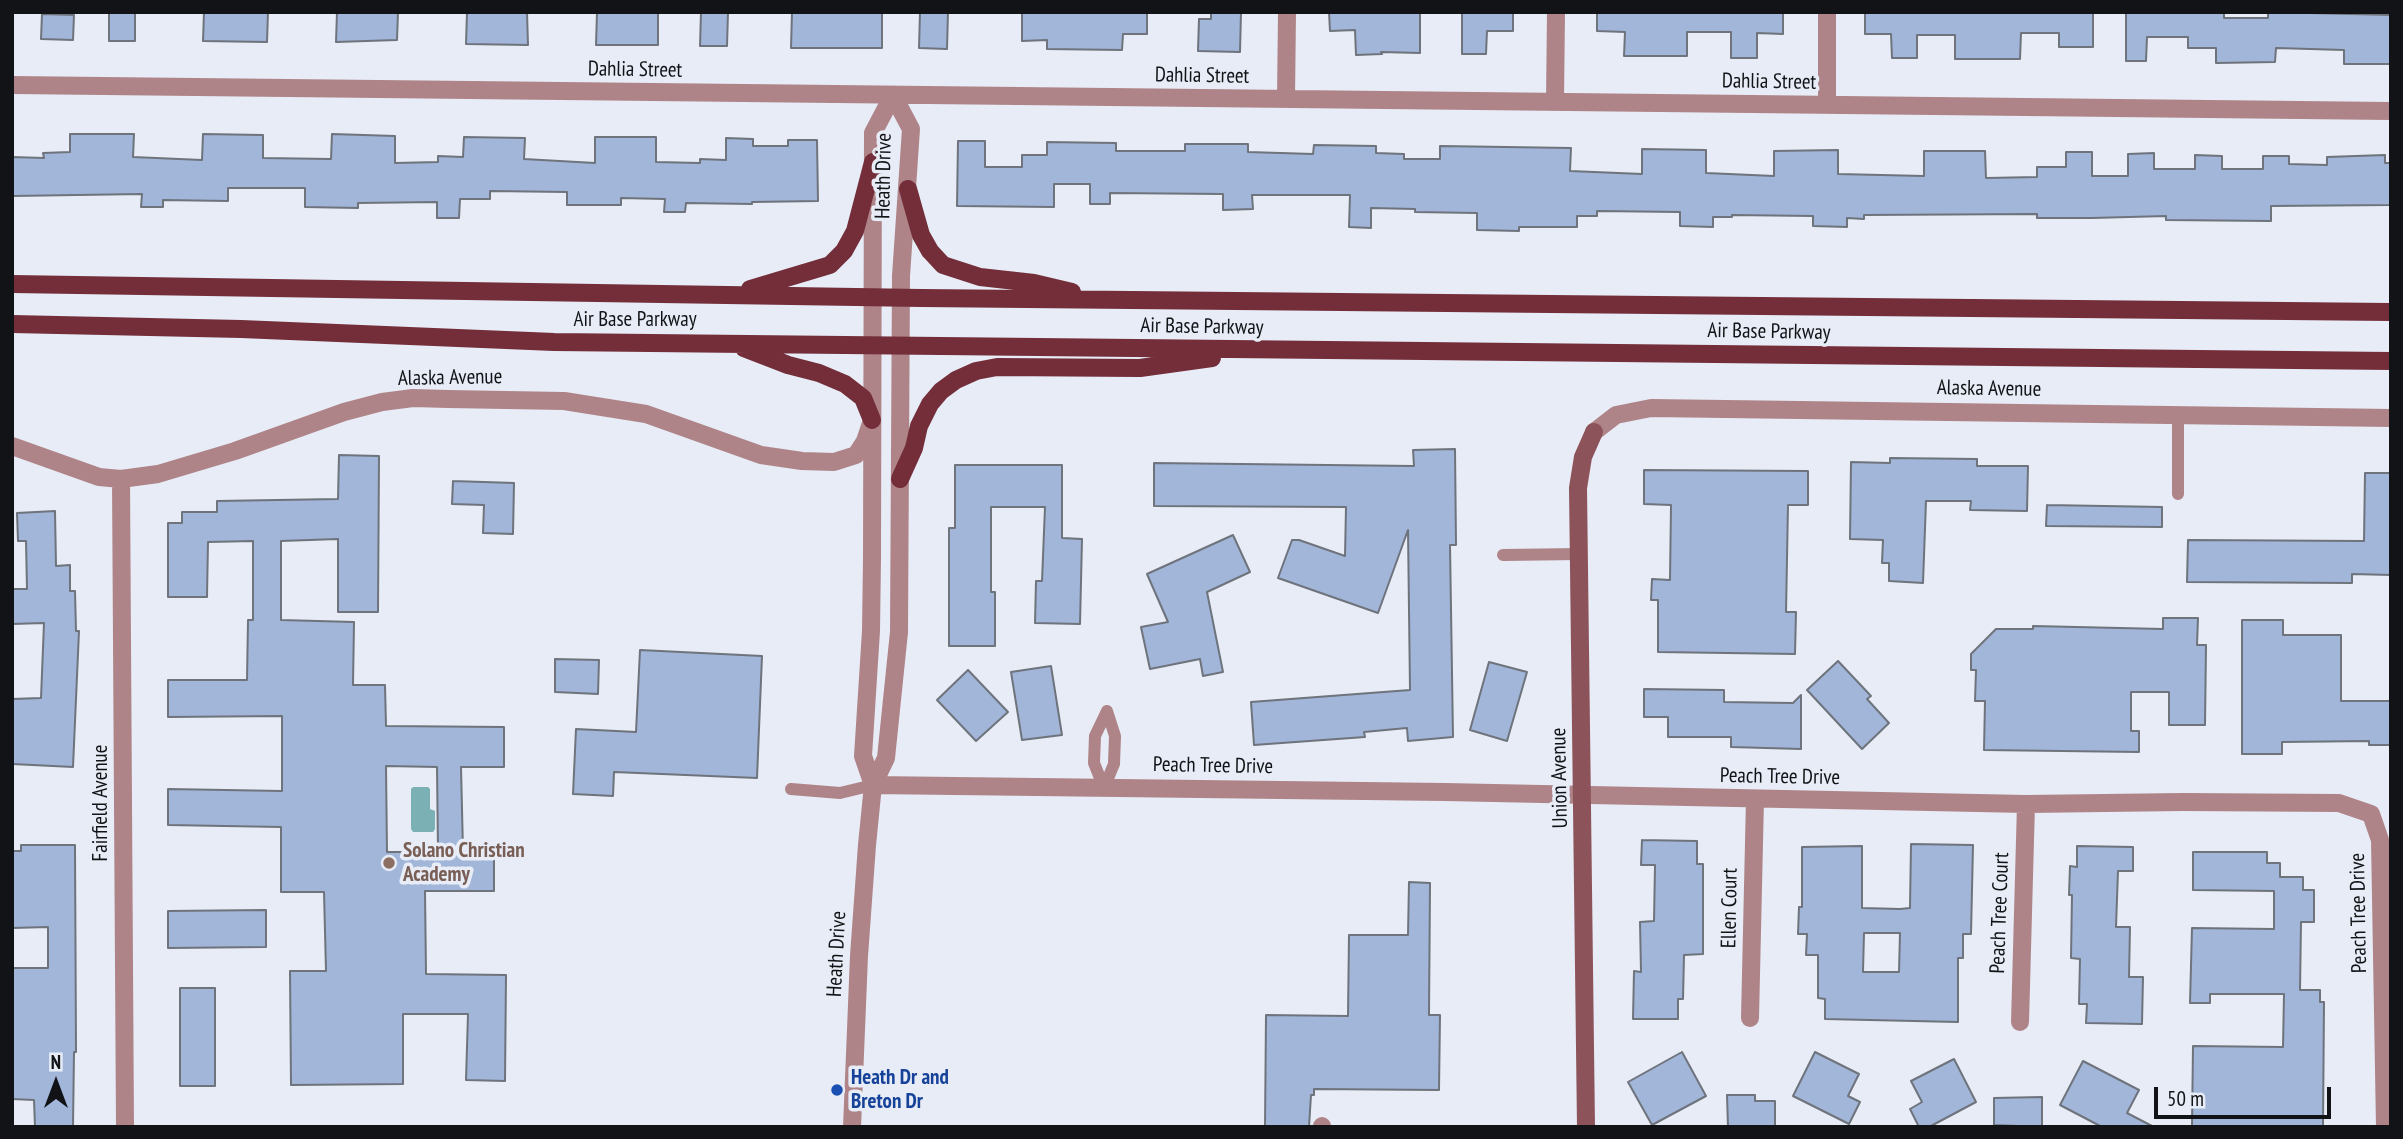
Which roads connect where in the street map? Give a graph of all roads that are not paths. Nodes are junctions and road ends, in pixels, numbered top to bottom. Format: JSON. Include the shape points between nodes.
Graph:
{"nodes":[{"id":1,"x":1287,"y":12,"type":"edge"},
{"id":2,"x":1556,"y":12,"type":"edge"},
{"id":3,"x":1827,"y":12,"type":"edge"},
{"id":4,"x":12,"y":85,"type":"edge"},
{"id":5,"x":893,"y":95,"type":"junction"},
{"id":6,"x":1286,"y":99,"type":"junction"},
{"id":7,"x":1555,"y":102,"type":"junction"},
{"id":8,"x":1827,"y":105,"type":"junction"},
{"id":9,"x":2391,"y":111,"type":"edge"},
{"id":10,"x":873,"y":162,"type":"junction"},
{"id":11,"x":908,"y":189,"type":"junction"},
{"id":12,"x":12,"y":284,"type":"edge"},
{"id":13,"x":733,"y":294,"type":"junction"},
{"id":14,"x":872,"y":296,"type":"junction"},
{"id":15,"x":901,"y":298,"type":"junction"},
{"id":16,"x":1107,"y":299,"type":"junction"},
{"id":17,"x":2391,"y":312,"type":"edge"},
{"id":18,"x":12,"y":324,"type":"edge"},
{"id":19,"x":731,"y":344,"type":"junction"},
{"id":20,"x":872,"y":345,"type":"junction"},
{"id":21,"x":901,"y":345,"type":"junction"},
{"id":22,"x":1267,"y":350,"type":"junction"},
{"id":23,"x":2391,"y":361,"type":"edge"},
{"id":24,"x":2178,"y":414,"type":"junction"},
{"id":25,"x":2391,"y":418,"type":"edge"},
{"id":26,"x":872,"y":420,"type":"junction"},
{"id":27,"x":1594,"y":432,"type":"joint"},
{"id":28,"x":12,"y":446,"type":"edge"},
{"id":29,"x":121,"y":479,"type":"junction"},
{"id":30,"x":900,"y":479,"type":"junction"},
{"id":31,"x":2178,"y":494,"type":"dead end"},
{"id":32,"x":1579,"y":554,"type":"junction"},
{"id":33,"x":1503,"y":555,"type":"dead end"},
{"id":34,"x":873,"y":785,"type":"junction"},
{"id":35,"x":1104,"y":788,"type":"junction"},
{"id":36,"x":791,"y":789,"type":"dead end"},
{"id":37,"x":1583,"y":795,"type":"junction"},
{"id":38,"x":1755,"y":799,"type":"junction"},
{"id":39,"x":2026,"y":804,"type":"junction"},
{"id":40,"x":1750,"y":1018,"type":"dead end"},
{"id":41,"x":2020,"y":1023,"type":"dead end"},
{"id":42,"x":125,"y":1127,"type":"edge"},
{"id":43,"x":852,"y":1127,"type":"edge"},
{"id":44,"x":1586,"y":1127,"type":"edge"},
{"id":45,"x":2385,"y":1127,"type":"edge"}],
"edges":[{"from":1,"to":6,"type":"street"},
{"from":2,"to":7,"type":"street"},
{"from":3,"to":8,"type":"street"},
{"from":4,"to":5,"type":"street","name":"Dahlia Street"},
{"from":5,"to":6,"type":"street","name":"Dahlia Street"},
{"from":5,"to":10,"type":"street","name":"Heath Drive","via":[[873,133]]},
{"from":5,"to":11,"type":"street","name":"Heath Drive","via":[[911,129]]},
{"from":6,"to":7,"type":"street","name":"Dahlia Street"},
{"from":7,"to":8,"type":"street","name":"Dahlia Street"},
{"from":8,"to":9,"type":"street","name":"Dahlia Street"},
{"from":10,"to":13,"type":"main road","via":[[855,231],[830,265]]},
{"from":10,"to":14,"type":"street","name":"Heath Drive"},
{"from":11,"to":15,"type":"street","name":"Heath Drive"},
{"from":11,"to":16,"type":"main road","via":[[921,235],[943,265],[980,277]]},
{"from":12,"to":13,"type":"main road","name":"Air Base Parkway"},
{"from":13,"to":14,"type":"main road","name":"Air Base Parkway"},
{"from":14,"to":15,"type":"main road","name":"Air Base Parkway"},
{"from":14,"to":20,"type":"street","name":"Heath Drive"},
{"from":15,"to":16,"type":"main road","name":"Air Base Parkway"},
{"from":15,"to":21,"type":"street","name":"Heath Drive"},
{"from":16,"to":17,"type":"main road","name":"Air Base Parkway"},
{"from":18,"to":19,"type":"main road","name":"Air Base Parkway"},
{"from":19,"to":20,"type":"main road","name":"Air Base Parkway"},
{"from":19,"to":26,"type":"main road","via":[[845,384],[863,398]]},
{"from":20,"to":21,"type":"main road","name":"Air Base Parkway"},
{"from":20,"to":26,"type":"street","name":"Heath Drive"},
{"from":21,"to":22,"type":"main road","name":"Air Base Parkway"},
{"from":21,"to":30,"type":"street","name":"Heath Drive"},
{"from":22,"to":23,"type":"main road","name":"Air Base Parkway"},
{"from":22,"to":30,"type":"main road","via":[[1140,368],[997,367],[976,371],[956,380],[930,404]]},
{"from":24,"to":25,"type":"street","name":"Alaska Avenue"},
{"from":24,"to":27,"type":"street","name":"Alaska Avenue","via":[[1651,408],[1616,415]]},
{"from":24,"to":31,"type":"lane"},
{"from":26,"to":29,"type":"street","name":"Alaska Avenue","via":[[856,455],[834,462],[802,461],[761,455],[646,414],[564,401],[413,398],[344,412],[158,474]]},
{"from":26,"to":34,"type":"street","name":"Heath Drive","via":[[871,631],[863,756]]},
{"from":27,"to":32,"type":"street","name":"Union Avenue","via":[[1583,457],[1578,488]]},
{"from":28,"to":29,"type":"street","name":"Alaska Avenue","via":[[99,477]]},
{"from":29,"to":42,"type":"street","name":"Fairfield Avenue"},
{"from":30,"to":34,"type":"street","name":"Heath Drive","via":[[897,664],[886,758]]},
{"from":32,"to":33,"type":"lane"},
{"from":32,"to":37,"type":"street","name":"Union Avenue"},
{"from":34,"to":35,"type":"street","name":"Peach Tree Drive"},
{"from":34,"to":36,"type":"lane","via":[[840,793]]},
{"from":34,"to":43,"type":"street","name":"Heath Drive"},
{"from":35,"to":35,"type":"lane","via":[[1114,764],[1115,736],[1107,711],[1095,736],[1094,764]]},
{"from":35,"to":37,"type":"street","name":"Peach Tree Drive"},
{"from":37,"to":38,"type":"street","name":"Peach Tree Drive"},
{"from":37,"to":44,"type":"street","name":"Union Avenue"},
{"from":38,"to":39,"type":"street","name":"Peach Tree Drive"},
{"from":38,"to":40,"type":"street","name":"Ellen Court"},
{"from":39,"to":41,"type":"street","name":"Peach Tree Court"},
{"from":39,"to":45,"type":"street","name":"Peach Tree Drive","via":[[2339,803],[2371,814],[2380,840]]}]}
